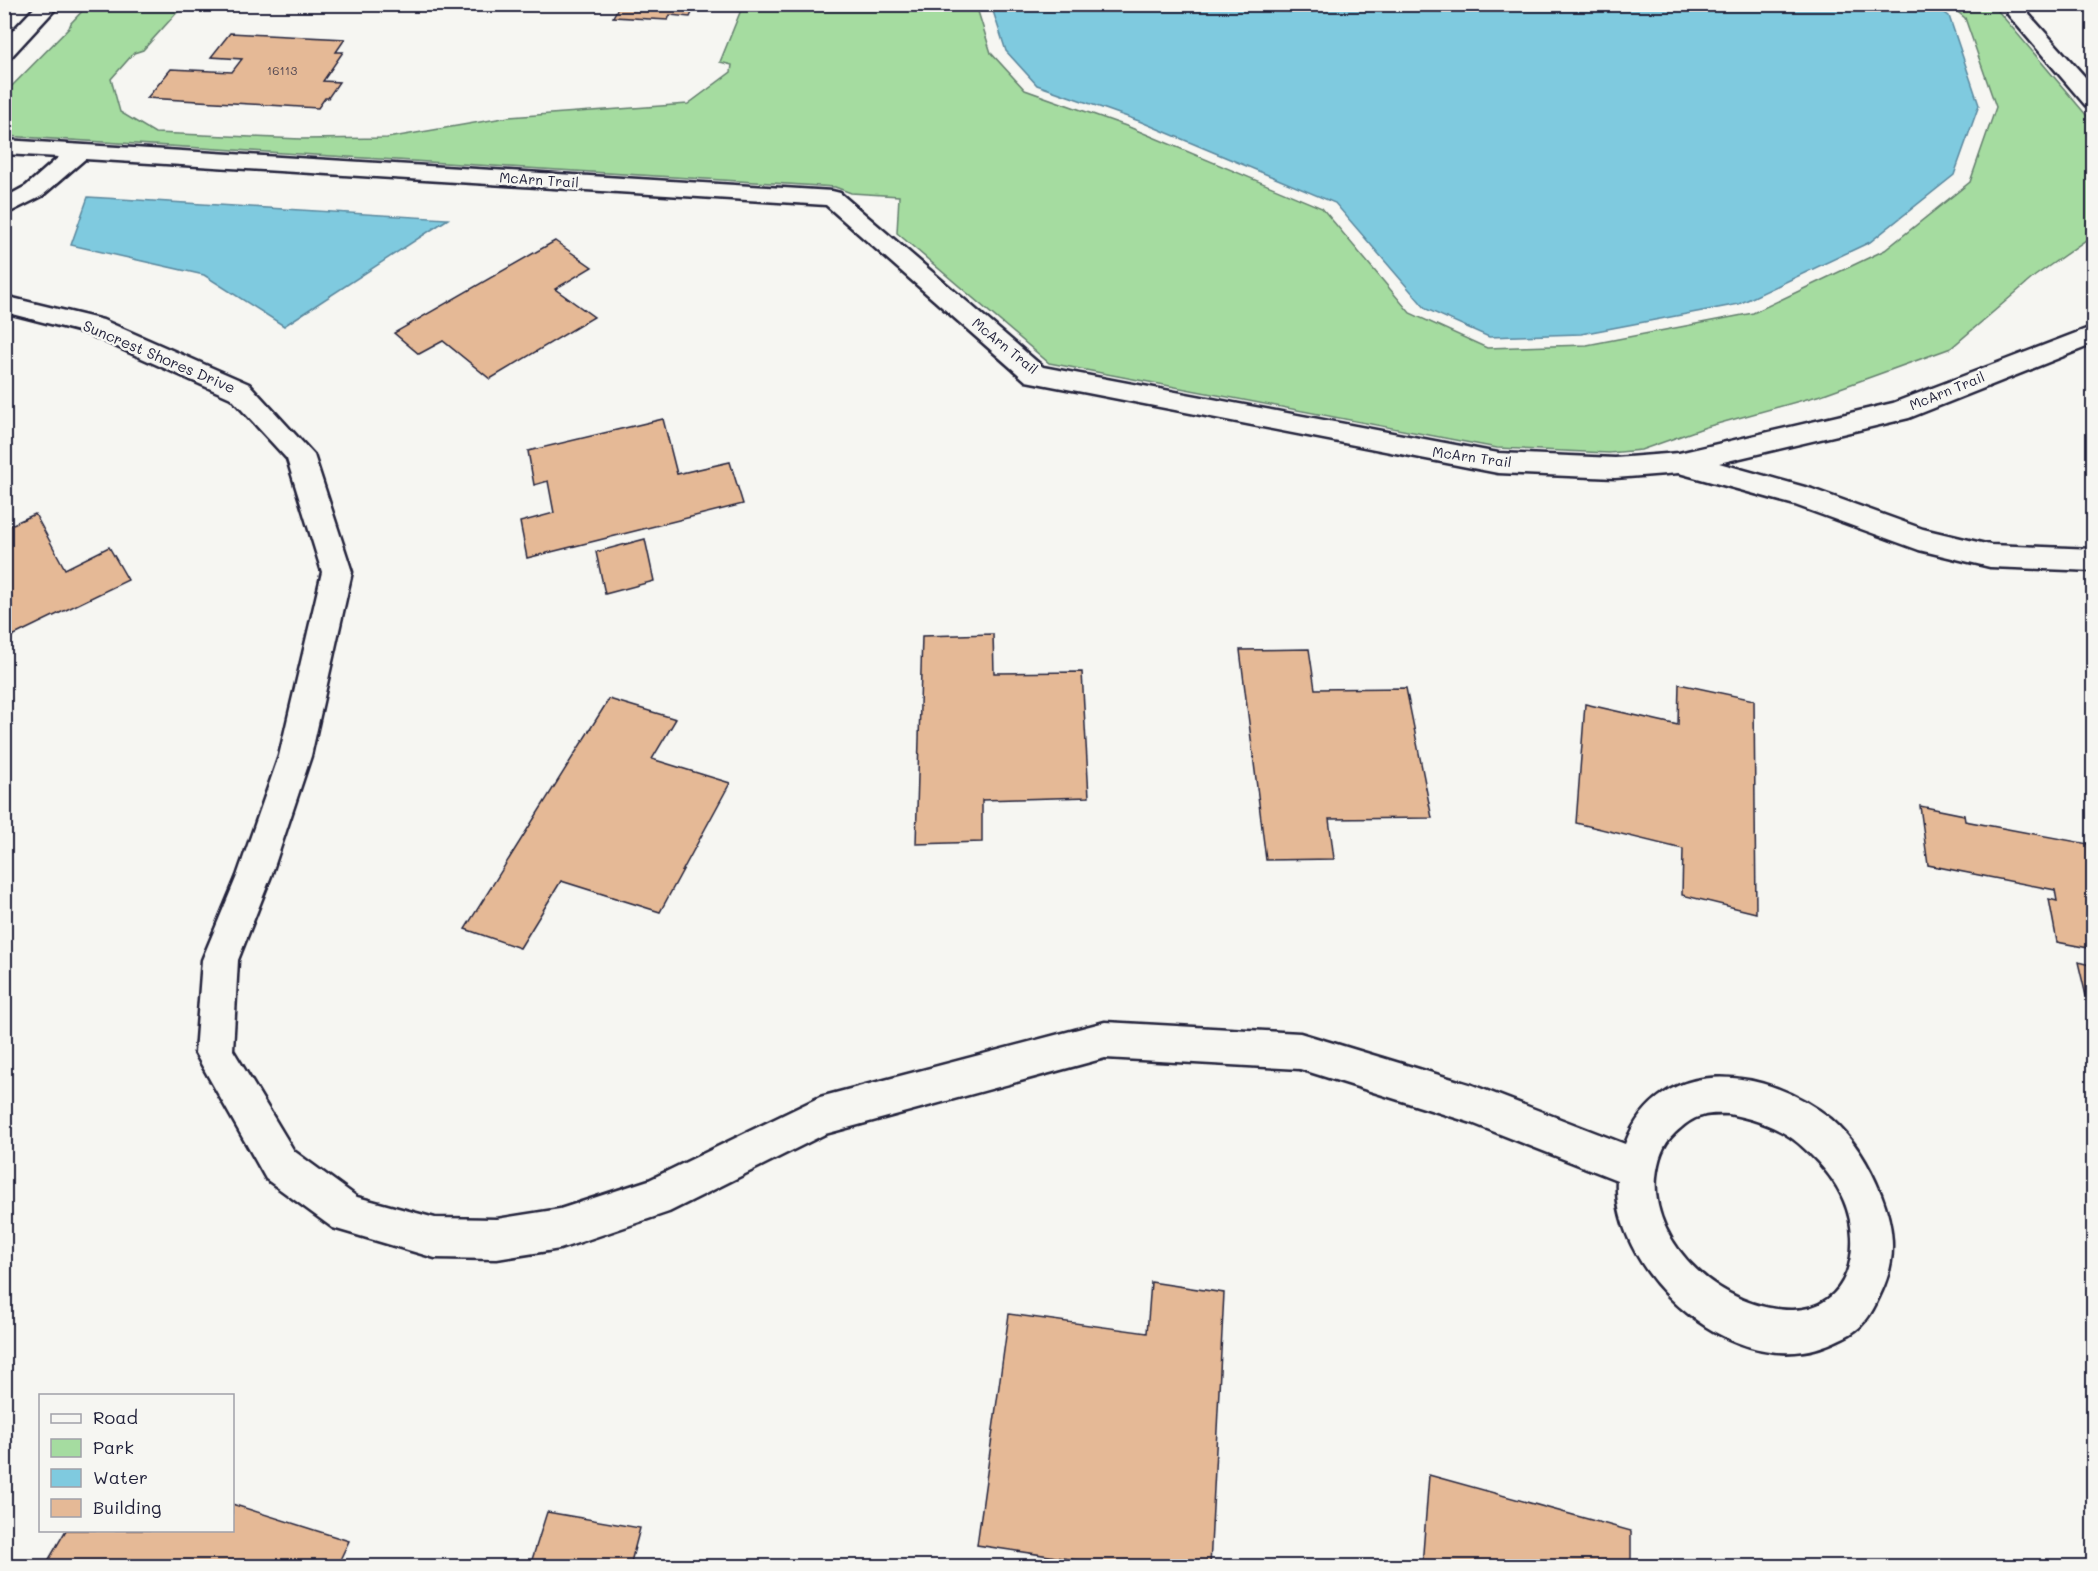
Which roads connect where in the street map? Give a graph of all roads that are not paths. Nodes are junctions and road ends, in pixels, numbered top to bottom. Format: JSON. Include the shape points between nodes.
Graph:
{"nodes":[{"id":1,"x":46,"y":8,"type":"edge"},
{"id":2,"x":2017,"y":13,"type":"dead end"},
{"id":3,"x":6,"y":20,"type":"dead end"},
{"id":4,"x":4,"y":53,"type":"edge"},
{"id":5,"x":2094,"y":101,"type":"edge"},
{"id":6,"x":4,"y":147,"type":"edge"},
{"id":7,"x":80,"y":151,"type":"junction"},
{"id":8,"x":4,"y":208,"type":"edge"},
{"id":9,"x":4,"y":304,"type":"edge"},
{"id":10,"x":2094,"y":334,"type":"edge"},
{"id":11,"x":1679,"y":463,"type":"junction"},
{"id":12,"x":2094,"y":560,"type":"edge"},
{"id":13,"x":1636,"y":1168,"type":"junction"}],
"edges":[{"from":1,"to":3,"type":"street"},
{"from":1,"to":4,"type":"street"},
{"from":2,"to":5,"type":"street"},
{"from":6,"to":7,"type":"street","name":"McArn Trail"},
{"from":7,"to":8,"type":"street","via":[[34,191]]},
{"from":7,"to":11,"type":"street","name":"McArn Trail","via":[[832,198],[1035,375],[1497,463],[1615,468]]},
{"from":9,"to":13,"type":"street","name":"Suncrest Shores Drive","via":[[94,326],[240,391],[300,455],[337,572],[295,756],[220,960],[214,1053],[280,1165],[347,1214],[435,1238],[497,1239],[560,1229],[655,1198],[820,1116],[1105,1041],[1300,1051],[1472,1104]]},
{"from":10,"to":11,"type":"street","name":"McArn Trail","via":[[1899,411]]},
{"from":11,"to":12,"type":"street","via":[[1802,496],[1919,539],[1990,556]]},
{"from":13,"to":13,"type":"street","via":[[1646,1136],[1666,1112],[1695,1098],[1729,1095],[1766,1102],[1802,1121],[1833,1150],[1858,1185],[1871,1223],[1873,1260],[1861,1294],[1836,1319],[1801,1331],[1761,1328],[1719,1312],[1682,1283],[1654,1247],[1638,1207]]}]}
